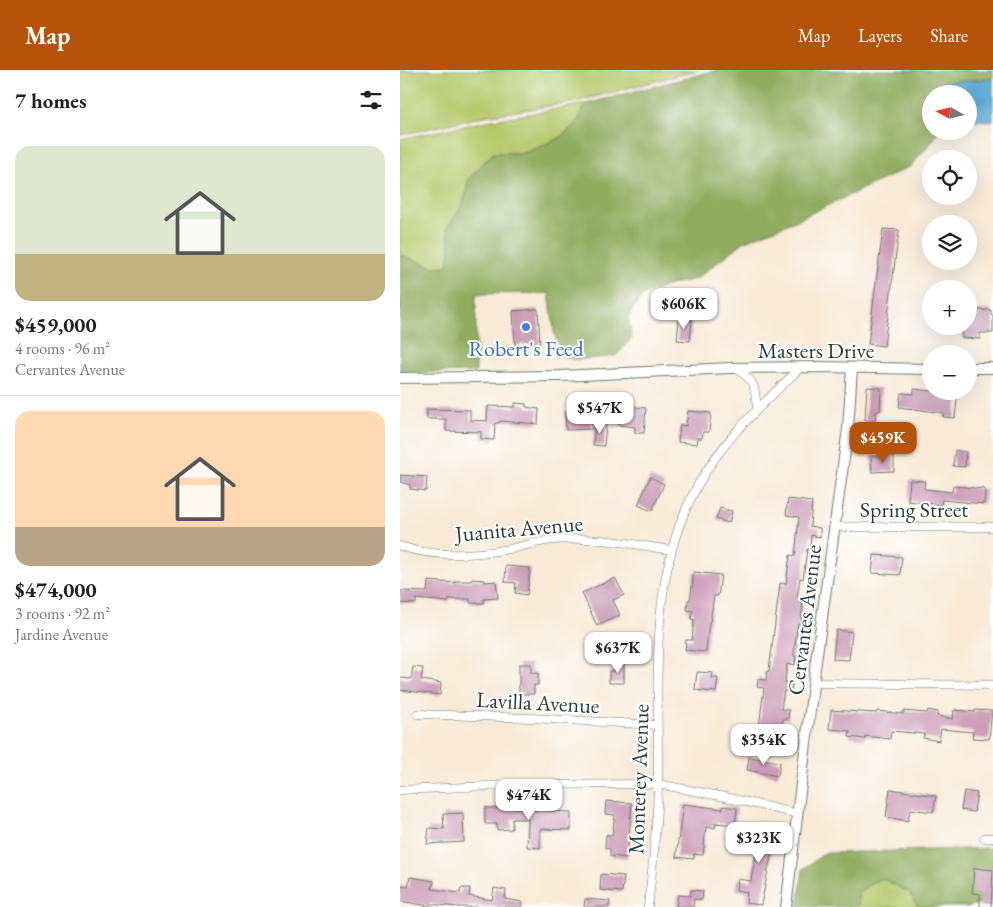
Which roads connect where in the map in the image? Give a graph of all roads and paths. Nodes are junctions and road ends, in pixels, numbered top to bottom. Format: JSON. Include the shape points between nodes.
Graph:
{"nodes":[{"id":1,"x":801,"y":367,"type":"junction"},
{"id":2,"x":736,"y":368,"type":"junction"},
{"id":3,"x":852,"y":368,"type":"junction"},
{"id":4,"x":977,"y":368,"type":"edge"},
{"id":5,"x":993,"y":368,"type":"edge"},
{"id":6,"x":922,"y":369,"type":"edge"},
{"id":7,"x":400,"y":378,"type":"edge"},
{"id":8,"x":757,"y":409,"type":"junction"},
{"id":9,"x":835,"y":527,"type":"junction"},
{"id":10,"x":993,"y":527,"type":"edge"},
{"id":11,"x":400,"y":546,"type":"edge"},
{"id":12,"x":671,"y":550,"type":"junction"},
{"id":13,"x":814,"y":684,"type":"junction"},
{"id":14,"x":993,"y":685,"type":"edge"},
{"id":15,"x":417,"y":714,"type":"dead end"},
{"id":16,"x":657,"y":726,"type":"junction"},
{"id":17,"x":658,"y":784,"type":"junction"},
{"id":18,"x":400,"y":790,"type":"edge"},
{"id":19,"x":798,"y":814,"type":"junction"},
{"id":20,"x":984,"y":838,"type":"dead end"},
{"id":21,"x":993,"y":838,"type":"edge"},
{"id":22,"x":648,"y":907,"type":"edge"},
{"id":23,"x":786,"y":907,"type":"edge"}],
"edges":[{"from":1,"to":2,"type":"street","name":"Masters Drive"},
{"from":1,"to":3,"type":"street","name":"Masters Drive"},
{"from":1,"to":8,"type":"street","name":"Monterey Avenue"},
{"from":2,"to":7,"type":"street","name":"Masters Drive","via":[[560,376]]},
{"from":2,"to":8,"type":"street","via":[[750,379]]},
{"from":3,"to":6,"type":"street","name":"Masters Drive"},
{"from":3,"to":9,"type":"street","name":"Cervantes Avenue","via":[[848,429]]},
{"from":4,"to":5,"type":"street"},
{"from":8,"to":12,"type":"street","name":"Monterey Avenue","via":[[731,436],[698,484]]},
{"from":9,"to":10,"type":"street","name":"Spring Street"},
{"from":9,"to":13,"type":"street","name":"Cervantes Avenue"},
{"from":11,"to":12,"type":"street","name":"Juanita Avenue","via":[[468,553],[580,538]]},
{"from":12,"to":16,"type":"street","name":"Monterey Avenue","via":[[663,593]]},
{"from":13,"to":14,"type":"street"},
{"from":13,"to":19,"type":"street","name":"Cervantes Avenue"},
{"from":15,"to":16,"type":"street","name":"Lavilla Avenue"},
{"from":16,"to":17,"type":"street","name":"Monterey Avenue"},
{"from":17,"to":18,"type":"street"},
{"from":17,"to":19,"type":"street"},
{"from":17,"to":22,"type":"street","name":"Monterey Avenue"},
{"from":19,"to":23,"type":"street","name":"Cervantes Avenue"},
{"from":20,"to":21,"type":"street"}]}
